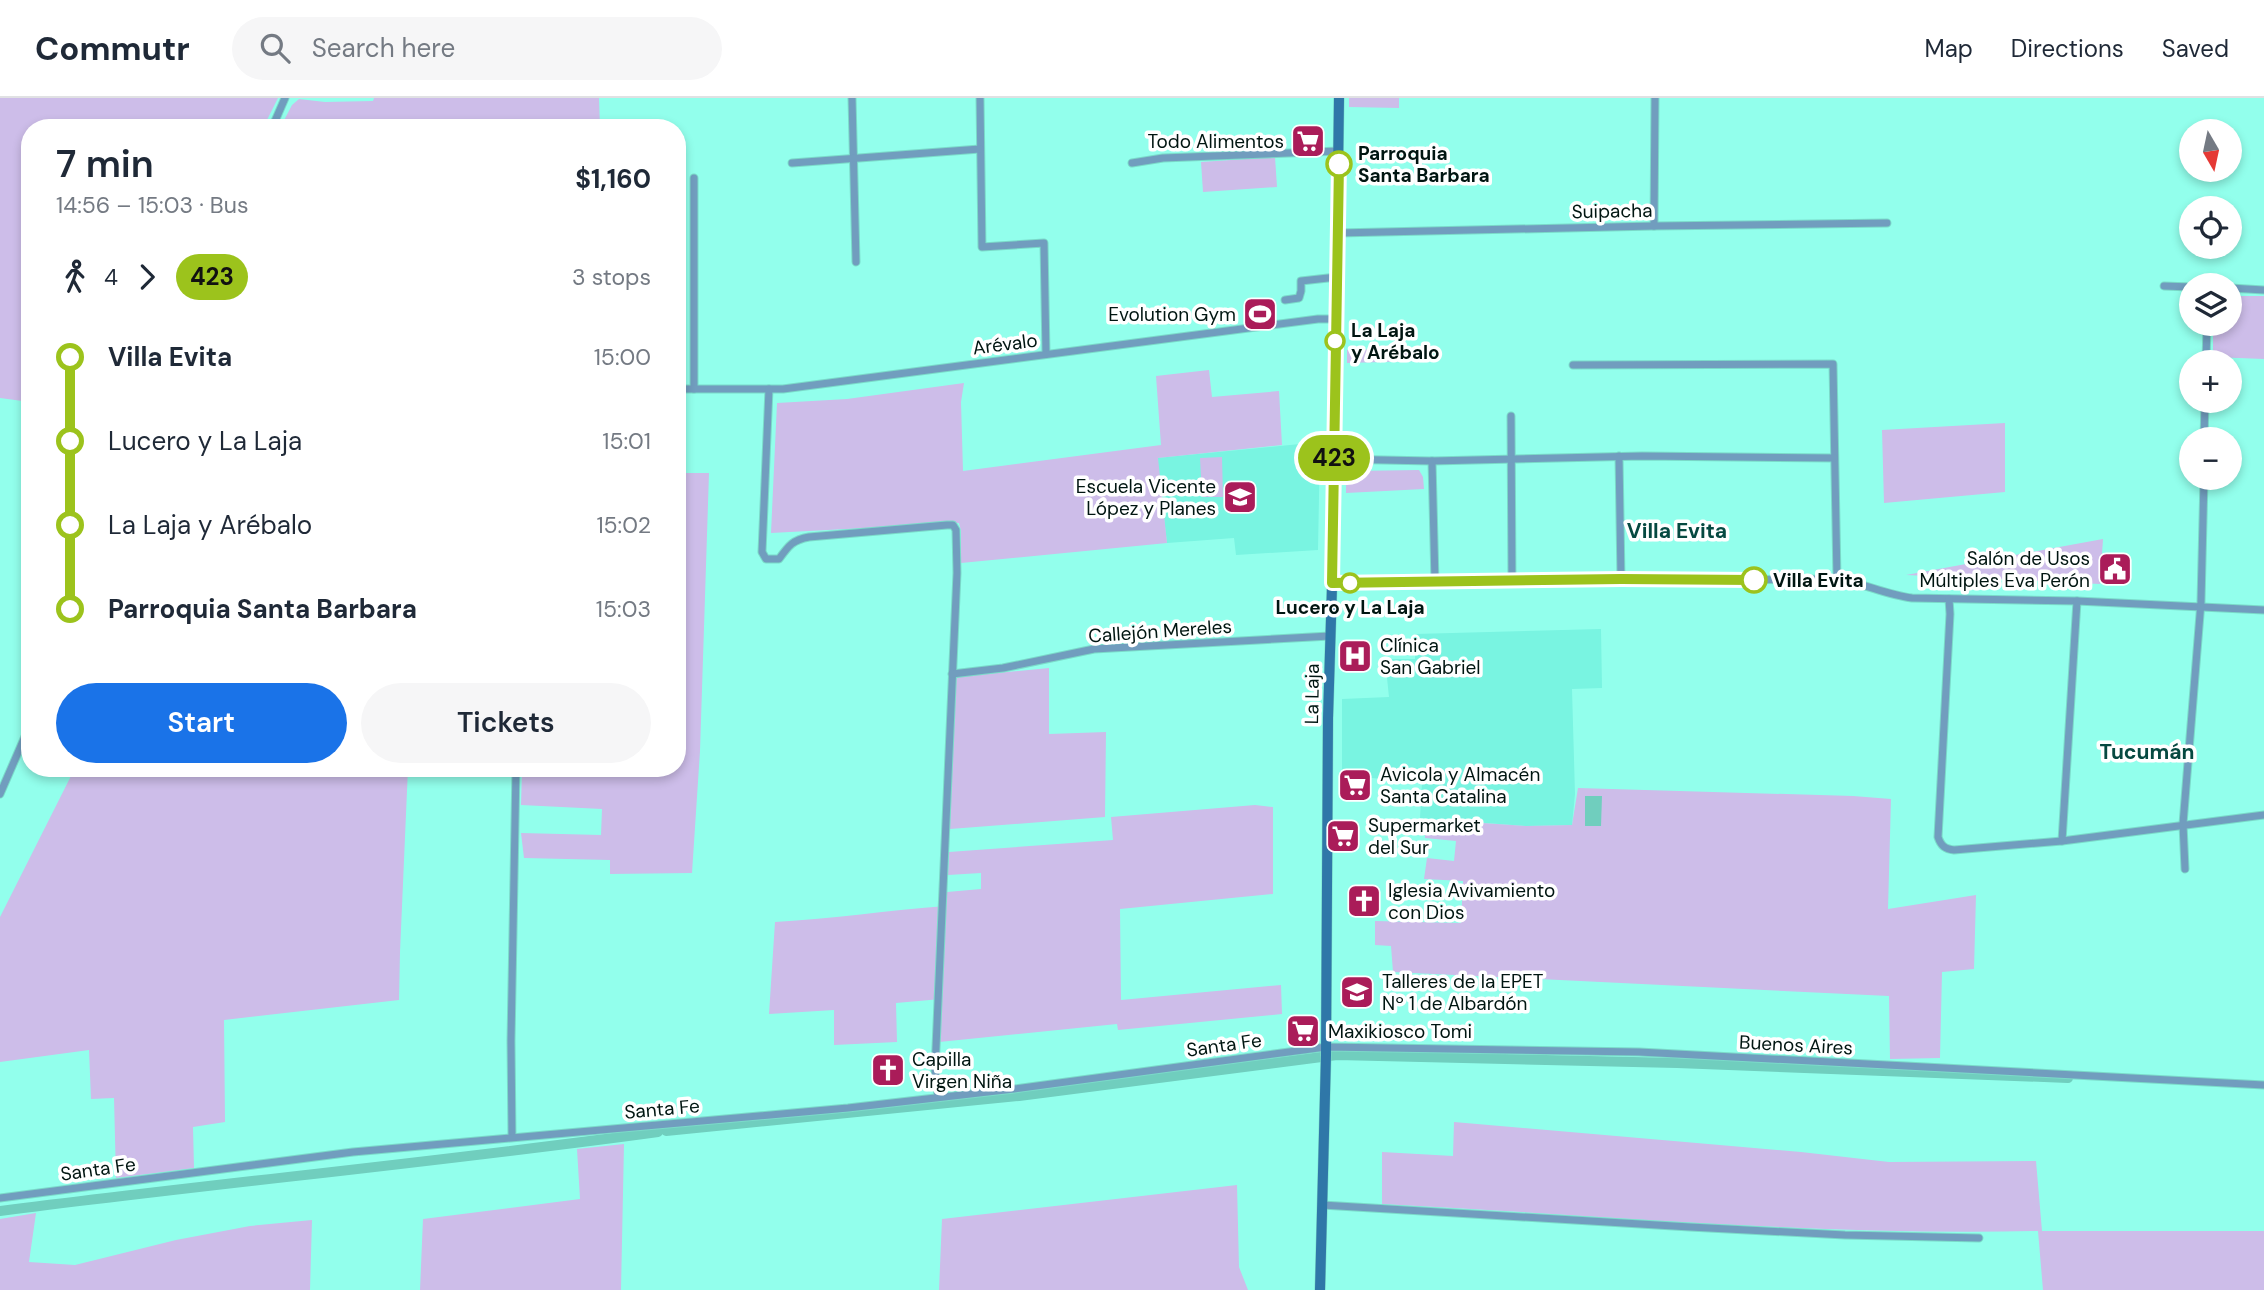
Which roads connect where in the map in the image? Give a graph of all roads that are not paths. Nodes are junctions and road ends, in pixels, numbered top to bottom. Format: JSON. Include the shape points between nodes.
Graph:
{"nodes":[{"id":1,"x":285,"y":98,"type":"edge"},
{"id":2,"x":852,"y":98,"type":"edge"},
{"id":3,"x":980,"y":98,"type":"edge"},
{"id":4,"x":1339,"y":98,"type":"edge"},
{"id":5,"x":1655,"y":98,"type":"edge"},
{"id":6,"x":276,"y":119,"type":"edge"},
{"id":7,"x":980,"y":149,"type":"junction"},
{"id":8,"x":1339,"y":151,"type":"junction"},
{"id":9,"x":853,"y":159,"type":"junction"},
{"id":10,"x":792,"y":163,"type":"dead end"},
{"id":11,"x":1132,"y":163,"type":"dead end"},
{"id":12,"x":694,"y":178,"type":"dead end"},
{"id":13,"x":1887,"y":223,"type":"dead end"},
{"id":14,"x":1654,"y":226,"type":"junction"},
{"id":15,"x":1338,"y":233,"type":"junction"},
{"id":16,"x":856,"y":262,"type":"dead end"},
{"id":17,"x":1337,"y":277,"type":"junction"},
{"id":18,"x":2164,"y":286,"type":"dead end"},
{"id":19,"x":2179,"y":287,"type":"edge"},
{"id":20,"x":2242,"y":289,"type":"edge"},
{"id":21,"x":2264,"y":290,"type":"edge"},
{"id":22,"x":1285,"y":300,"type":"dead end"},
{"id":23,"x":1336,"y":319,"type":"junction"},
{"id":24,"x":1046,"y":354,"type":"junction"},
{"id":25,"x":1573,"y":365,"type":"dead end"},
{"id":26,"x":686,"y":389,"type":"edge"},
{"id":27,"x":694,"y":389,"type":"junction"},
{"id":28,"x":769,"y":389,"type":"junction"},
{"id":29,"x":1511,"y":416,"type":"dead end"},
{"id":30,"x":1619,"y":456,"type":"junction"},
{"id":31,"x":1511,"y":458,"type":"junction"},
{"id":32,"x":1834,"y":458,"type":"junction"},
{"id":33,"x":1334,"y":459,"type":"junction"},
{"id":34,"x":1432,"y":461,"type":"junction"},
{"id":35,"x":2203,"y":490,"type":"edge"},
{"id":36,"x":1621,"y":579,"type":"junction"},
{"id":37,"x":1837,"y":579,"type":"junction"},
{"id":38,"x":1435,"y":582,"type":"junction"},
{"id":39,"x":1512,"y":582,"type":"junction"},
{"id":40,"x":1332,"y":583,"type":"junction"},
{"id":41,"x":1949,"y":599,"type":"junction"},
{"id":42,"x":2200,"y":600,"type":"junction"},
{"id":43,"x":2077,"y":601,"type":"junction"},
{"id":44,"x":2264,"y":610,"type":"edge"},
{"id":45,"x":1330,"y":636,"type":"junction"},
{"id":46,"x":952,"y":674,"type":"junction"},
{"id":47,"x":21,"y":747,"type":"edge"},
{"id":48,"x":516,"y":777,"type":"edge"},
{"id":49,"x":0,"y":794,"type":"edge"},
{"id":50,"x":2264,"y":815,"type":"edge"},
{"id":51,"x":2183,"y":824,"type":"junction"},
{"id":52,"x":2063,"y":841,"type":"junction"},
{"id":53,"x":2185,"y":869,"type":"dead end"},
{"id":54,"x":1326,"y":1053,"type":"junction"},
{"id":55,"x":2264,"y":1085,"type":"edge"},
{"id":56,"x":939,"y":1097,"type":"junction"},
{"id":57,"x":512,"y":1137,"type":"junction"},
{"id":58,"x":0,"y":1198,"type":"edge"},
{"id":59,"x":1322,"y":1205,"type":"junction"},
{"id":60,"x":1979,"y":1238,"type":"dead end"},
{"id":61,"x":1320,"y":1290,"type":"edge"}],
"edges":[{"from":1,"to":6,"type":"street"},
{"from":2,"to":9,"type":"street"},
{"from":3,"to":7,"type":"street"},
{"from":4,"to":8,"type":"main road","name":"La Laja"},
{"from":5,"to":14,"type":"street"},
{"from":7,"to":9,"type":"street"},
{"from":7,"to":24,"type":"street","via":[[982,247],[1044,243]]},
{"from":8,"to":11,"type":"street"},
{"from":8,"to":15,"type":"main road","name":"La Laja"},
{"from":9,"to":10,"type":"street"},
{"from":9,"to":16,"type":"street"},
{"from":12,"to":27,"type":"street"},
{"from":13,"to":14,"type":"street","name":"Suipacha"},
{"from":14,"to":15,"type":"street","name":"Suipacha"},
{"from":15,"to":17,"type":"main road","name":"La Laja"},
{"from":17,"to":22,"type":"street","via":[[1301,281],[1299,298]]},
{"from":17,"to":23,"type":"main road","name":"La Laja"},
{"from":18,"to":19,"type":"street"},
{"from":20,"to":21,"type":"street"},
{"from":23,"to":24,"type":"street","name":"Arévalo"},
{"from":23,"to":33,"type":"main road","name":"La Laja"},
{"from":24,"to":28,"type":"street","name":"Arévalo"},
{"from":25,"to":32,"type":"street","via":[[1833,364]]},
{"from":26,"to":27,"type":"street","name":"Arévalo"},
{"from":27,"to":28,"type":"street","name":"Arévalo"},
{"from":28,"to":46,"type":"street","via":[[762,552],[766,559],[779,559],[797,539],[953,526],[957,573]]},
{"from":29,"to":31,"type":"street"},
{"from":30,"to":31,"type":"street"},
{"from":30,"to":32,"type":"street"},
{"from":30,"to":36,"type":"street"},
{"from":31,"to":34,"type":"street"},
{"from":31,"to":39,"type":"street"},
{"from":32,"to":37,"type":"street"},
{"from":33,"to":34,"type":"street"},
{"from":33,"to":40,"type":"main road","name":"La Laja"},
{"from":34,"to":38,"type":"street"},
{"from":35,"to":42,"type":"street"},
{"from":36,"to":37,"type":"street"},
{"from":36,"to":39,"type":"street"},
{"from":37,"to":41,"type":"street","via":[[1898,596]]},
{"from":38,"to":39,"type":"street"},
{"from":38,"to":40,"type":"street"},
{"from":40,"to":45,"type":"main road","name":"La Laja"},
{"from":41,"to":43,"type":"street"},
{"from":41,"to":52,"type":"street","via":[[1940,844],[1954,850]]},
{"from":42,"to":43,"type":"street"},
{"from":42,"to":44,"type":"street"},
{"from":42,"to":51,"type":"street"},
{"from":43,"to":52,"type":"street"},
{"from":45,"to":46,"type":"street","name":"Callejón Mereles","via":[[1094,649]]},
{"from":45,"to":54,"type":"main road","name":"La Laja"},
{"from":46,"to":56,"type":"street","via":[[935,1070]]},
{"from":47,"to":49,"type":"street"},
{"from":48,"to":57,"type":"street"},
{"from":50,"to":51,"type":"street"},
{"from":51,"to":52,"type":"street"},
{"from":51,"to":53,"type":"street"},
{"from":54,"to":55,"type":"street","name":"Buenos Aires","via":[[1639,1052]]},
{"from":54,"to":56,"type":"street","name":"Santa Fe"},
{"from":54,"to":59,"type":"main road","name":"La Laja"},
{"from":56,"to":57,"type":"street","name":"Santa Fe"},
{"from":57,"to":58,"type":"street","name":"Santa Fe","via":[[354,1152]]},
{"from":59,"to":60,"type":"street","via":[[1703,1228]]},
{"from":59,"to":61,"type":"main road","name":"La Laja"}]}
